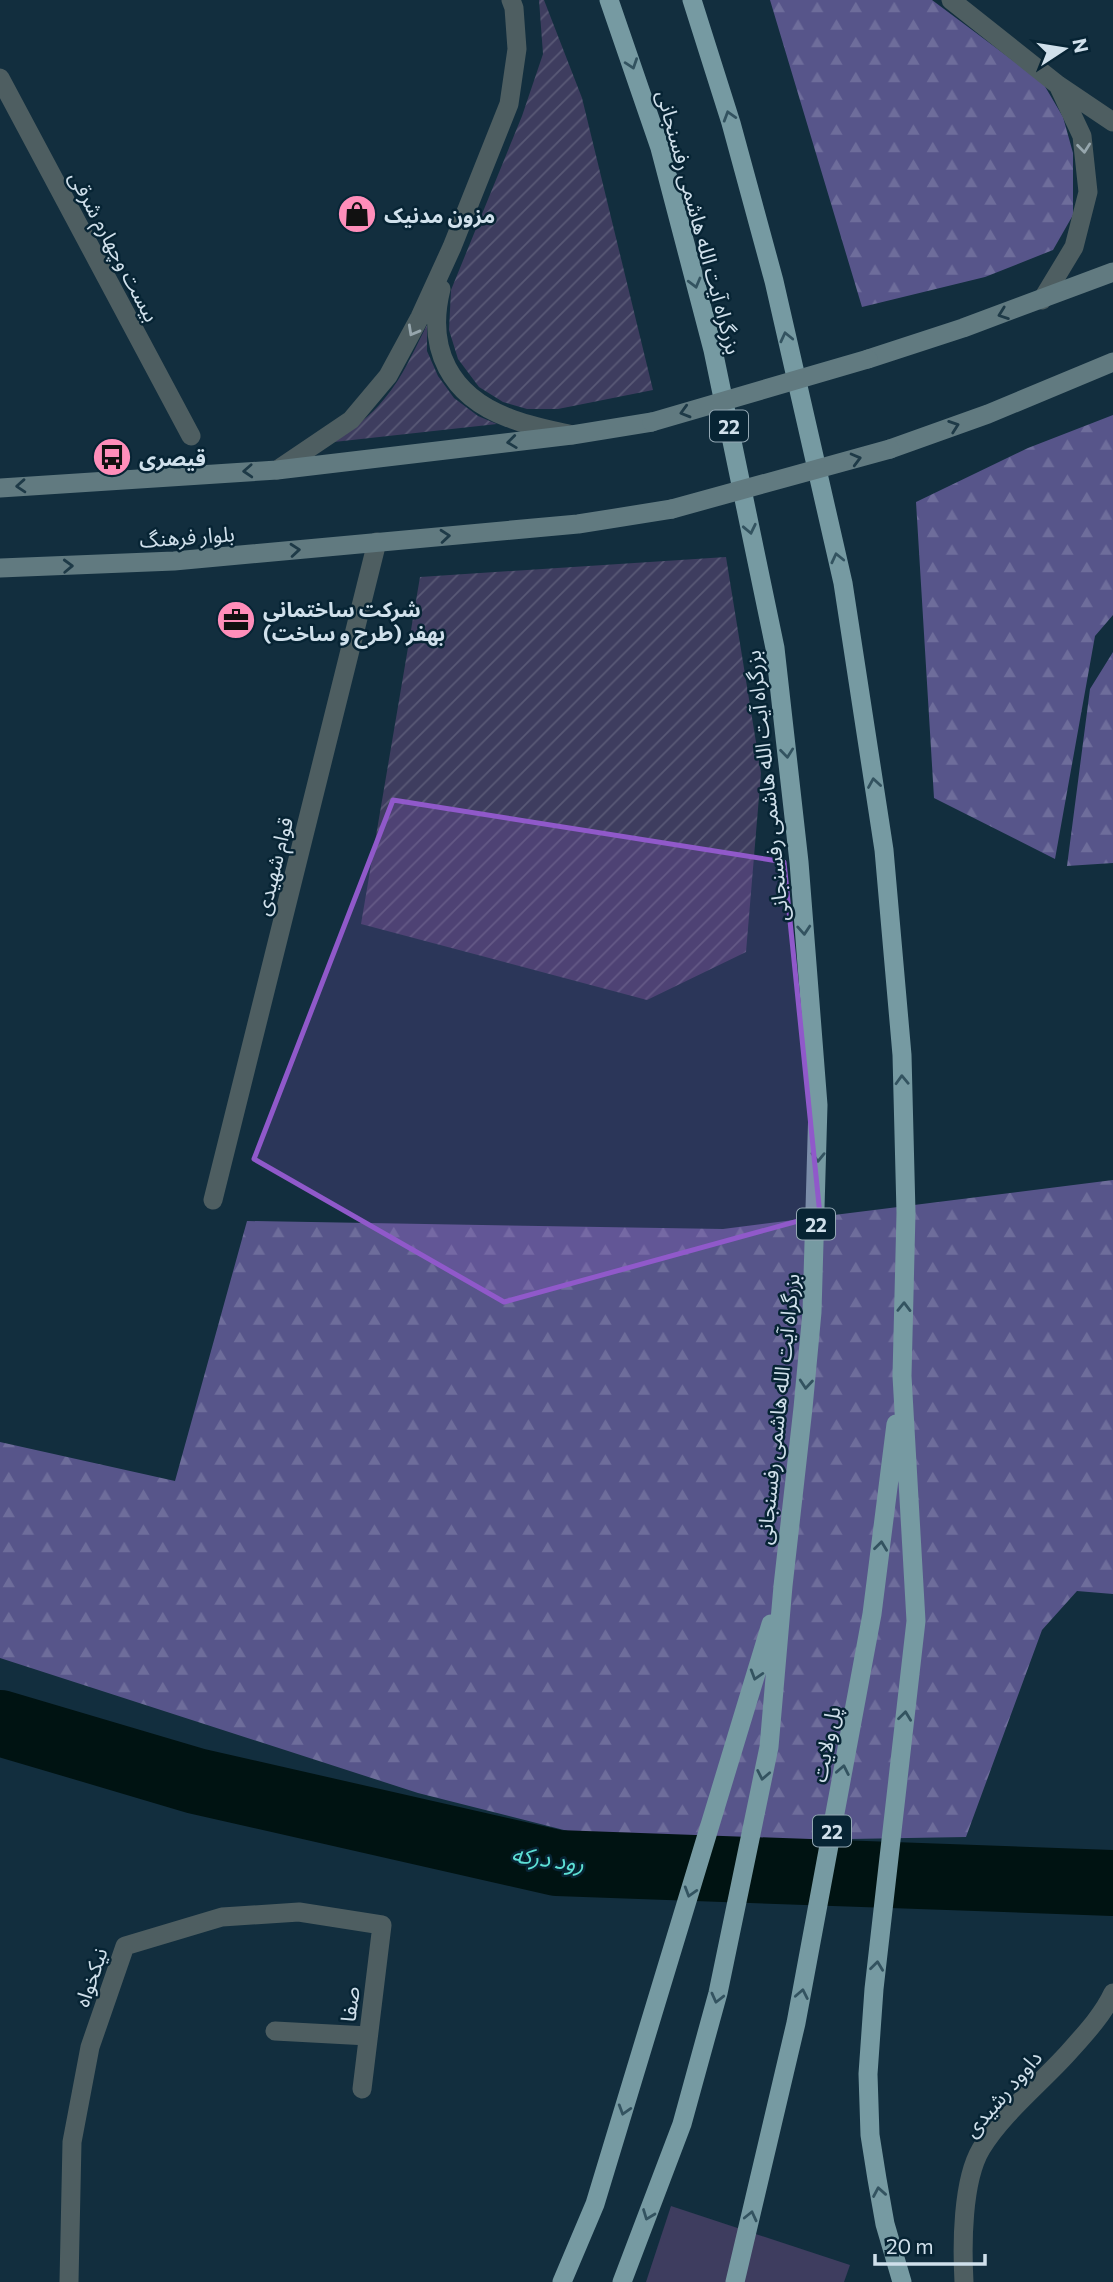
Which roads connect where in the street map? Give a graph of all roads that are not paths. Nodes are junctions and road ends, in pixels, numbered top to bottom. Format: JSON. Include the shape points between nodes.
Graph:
{"nodes":[{"id":1,"x":511,"y":0,"type":"edge"},
{"id":2,"x":609,"y":0,"type":"edge"},
{"id":3,"x":692,"y":0,"type":"edge"},
{"id":4,"x":951,"y":0,"type":"edge"},
{"id":5,"x":0,"y":78,"type":"edge"},
{"id":6,"x":1058,"y":85,"type":"junction"},
{"id":7,"x":1113,"y":122,"type":"edge"},
{"id":8,"x":452,"y":247,"type":"junction"},
{"id":9,"x":1113,"y":272,"type":"edge"},
{"id":10,"x":1042,"y":300,"type":"junction"},
{"id":11,"x":1113,"y":362,"type":"edge"},
{"id":12,"x":572,"y":435,"type":"junction"},
{"id":13,"x":191,"y":436,"type":"dead end"},
{"id":14,"x":277,"y":470,"type":"junction"},
{"id":15,"x":0,"y":488,"type":"edge"},
{"id":16,"x":377,"y":542,"type":"junction"},
{"id":17,"x":0,"y":568,"type":"edge"},
{"id":18,"x":213,"y":1200,"type":"dead end"},
{"id":19,"x":902,"y":1376,"type":"junction"},
{"id":20,"x":783,"y":1586,"type":"junction"},
{"id":21,"x":382,"y":1925,"type":"joint"},
{"id":22,"x":1113,"y":1993,"type":"edge"},
{"id":23,"x":275,"y":2031,"type":"dead end"},
{"id":24,"x":368,"y":2036,"type":"junction"},
{"id":25,"x":362,"y":2088,"type":"dead end"},
{"id":26,"x":69,"y":2282,"type":"edge"},
{"id":27,"x":562,"y":2282,"type":"edge"},
{"id":28,"x":622,"y":2282,"type":"edge"},
{"id":29,"x":735,"y":2282,"type":"edge"},
{"id":30,"x":902,"y":2282,"type":"edge"},
{"id":31,"x":964,"y":2282,"type":"edge"}],
"edges":[{"from":1,"to":8,"type":"street","via":[[517,49],[509,104]]},
{"from":2,"to":20,"type":"highway","name":"بزرگراه آیت الله هاشمی رفسنجانی","number":"22","one_way":true,"via":[[660,148],[713,350],[775,648],[799,862],[818,1105],[817,1204],[812,1312]]},
{"from":19,"to":3,"type":"highway","number":"22","one_way":true,"via":[[906,1213],[902,1068],[884,850],[843,583],[774,281]]},
{"from":4,"to":6,"type":"street"},
{"from":5,"to":13,"type":"street","name":"بیست وچهارم شرقی"},
{"from":6,"to":7,"type":"street"},
{"from":6,"to":10,"type":"street","one_way":true,"via":[[1082,136],[1088,192],[1074,247]]},
{"from":8,"to":12,"type":"street","via":[[436,318],[439,350],[452,378],[471,399],[509,419]]},
{"from":8,"to":14,"type":"street","one_way":true,"via":[[388,376],[351,420]]},
{"from":9,"to":10,"type":"main road"},
{"from":10,"to":12,"type":"main road","one_way":true,"bridge":true,"via":[[868,359],[652,422]]},
{"from":16,"to":11,"type":"main road","name":"بلوار فرهنگ","one_way":true,"bridge":true,"via":[[578,524],[672,509],[890,449]]},
{"from":12,"to":14,"type":"main road","one_way":true},
{"from":14,"to":15,"type":"main road","one_way":true},
{"from":17,"to":16,"type":"main road","name":"بلوار فرهنگ","one_way":true,"via":[[174,561]]},
{"from":16,"to":18,"type":"street","name":"قوام شهیدی"},
{"from":29,"to":19,"type":"highway","name":"پل ولایت","number":"22","one_way":true,"via":[[796,2023],[873,1614]]},
{"from":30,"to":19,"type":"highway","one_way":true,"via":[[877,2179],[867,2074],[916,1621]]},
{"from":20,"to":27,"type":"highway","one_way":true,"via":[[595,2204]]},
{"from":20,"to":28,"type":"highway","number":"22","one_way":true,"via":[[769,1747],[718,1993],[682,2124]]},
{"from":21,"to":24,"type":"street","name":"صفا"},
{"from":21,"to":26,"type":"street","name":"نیکخواه","via":[[299,1912],[222,1917],[125,1946],[90,2047],[72,2142]]},
{"from":22,"to":31,"type":"street","name":"داوود رشیدی","via":[[1087,2031],[981,2148],[968,2191]]},
{"from":23,"to":24,"type":"street"},
{"from":24,"to":25,"type":"street","name":"صفا"}]}
